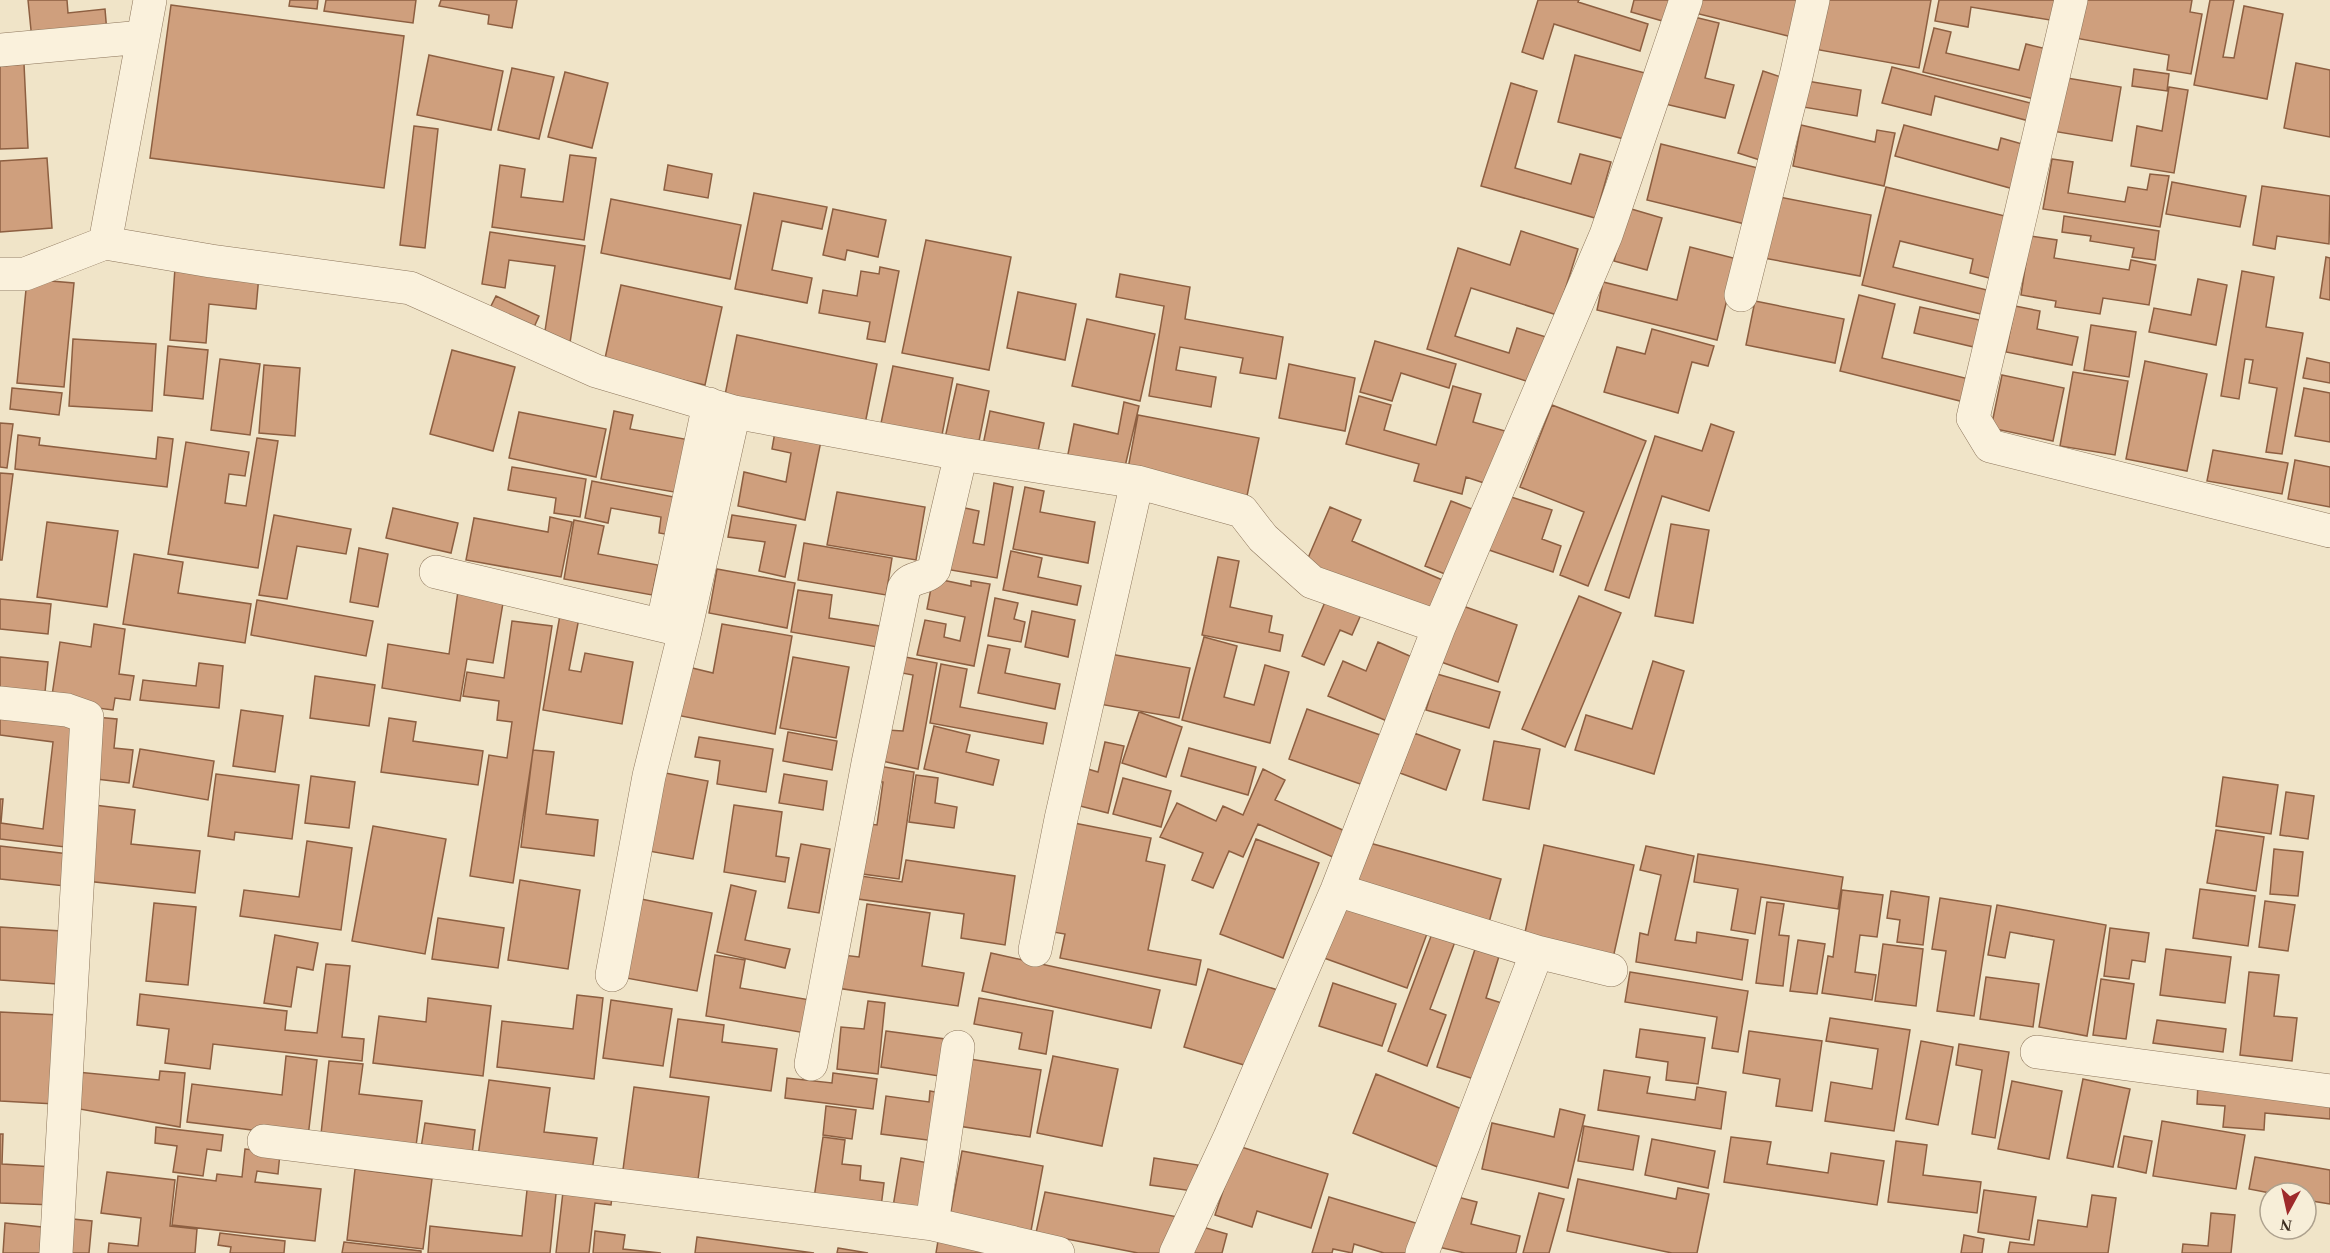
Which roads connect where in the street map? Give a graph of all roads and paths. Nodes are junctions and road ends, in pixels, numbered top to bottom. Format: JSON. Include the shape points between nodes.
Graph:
{"nodes":[{"id":1,"x":150,"y":0,"type":"edge"},
{"id":2,"x":1686,"y":0,"type":"edge"},
{"id":3,"x":1813,"y":0,"type":"edge"},
{"id":4,"x":2071,"y":0,"type":"edge"},
{"id":5,"x":143,"y":37,"type":"junction"},
{"id":6,"x":0,"y":50,"type":"edge"},
{"id":7,"x":105,"y":243,"type":"junction"},
{"id":8,"x":0,"y":274,"type":"edge"},
{"id":9,"x":1741,"y":295,"type":"dead end"},
{"id":10,"x":722,"y":408,"type":"junction"},
{"id":11,"x":961,"y":454,"type":"junction"},
{"id":12,"x":1137,"y":482,"type":"junction"},
{"id":13,"x":2330,"y":531,"type":"edge"},
{"id":14,"x":436,"y":572,"type":"dead end"},
{"id":15,"x":675,"y":622,"type":"junction"},
{"id":16,"x":1439,"y":627,"type":"junction"},
{"id":17,"x":0,"y":703,"type":"edge"},
{"id":18,"x":1337,"y":890,"type":"junction"},
{"id":19,"x":1035,"y":950,"type":"dead end"},
{"id":20,"x":1537,"y":952,"type":"junction"},
{"id":21,"x":1611,"y":970,"type":"dead end"},
{"id":22,"x":612,"y":975,"type":"dead end"},
{"id":23,"x":958,"y":1047,"type":"dead end"},
{"id":24,"x":2037,"y":1052,"type":"dead end"},
{"id":25,"x":811,"y":1064,"type":"dead end"},
{"id":26,"x":2330,"y":1091,"type":"edge"},
{"id":27,"x":264,"y":1141,"type":"dead end"},
{"id":28,"x":932,"y":1224,"type":"junction"},
{"id":29,"x":56,"y":1253,"type":"edge"},
{"id":30,"x":1058,"y":1253,"type":"edge"},
{"id":31,"x":1176,"y":1253,"type":"edge"},
{"id":32,"x":1422,"y":1253,"type":"edge"}],
"edges":[{"from":1,"to":5,"type":"street"},
{"from":2,"to":16,"type":"street","via":[[1606,235]]},
{"from":3,"to":9,"type":"street"},
{"from":4,"to":13,"type":"street","via":[[1973,418],[1990,446]]},
{"from":5,"to":6,"type":"street"},
{"from":5,"to":7,"type":"street"},
{"from":7,"to":8,"type":"street","via":[[25,274]]},
{"from":7,"to":10,"type":"street","via":[[410,288],[596,371]]},
{"from":10,"to":11,"type":"street"},
{"from":10,"to":15,"type":"street"},
{"from":11,"to":12,"type":"street"},
{"from":11,"to":25,"type":"street","via":[[934,569],[910,580],[904,588]]},
{"from":12,"to":16,"type":"street","via":[[1242,511],[1263,538],[1312,582]]},
{"from":12,"to":19,"type":"street"},
{"from":14,"to":15,"type":"street"},
{"from":15,"to":22,"type":"street"},
{"from":16,"to":18,"type":"street"},
{"from":17,"to":29,"type":"street","via":[[67,710],[87,717]]},
{"from":18,"to":20,"type":"street"},
{"from":18,"to":31,"type":"street"},
{"from":20,"to":21,"type":"street"},
{"from":20,"to":32,"type":"street"},
{"from":23,"to":28,"type":"street"},
{"from":24,"to":26,"type":"street"},
{"from":27,"to":28,"type":"street"},
{"from":28,"to":30,"type":"street"}]}
